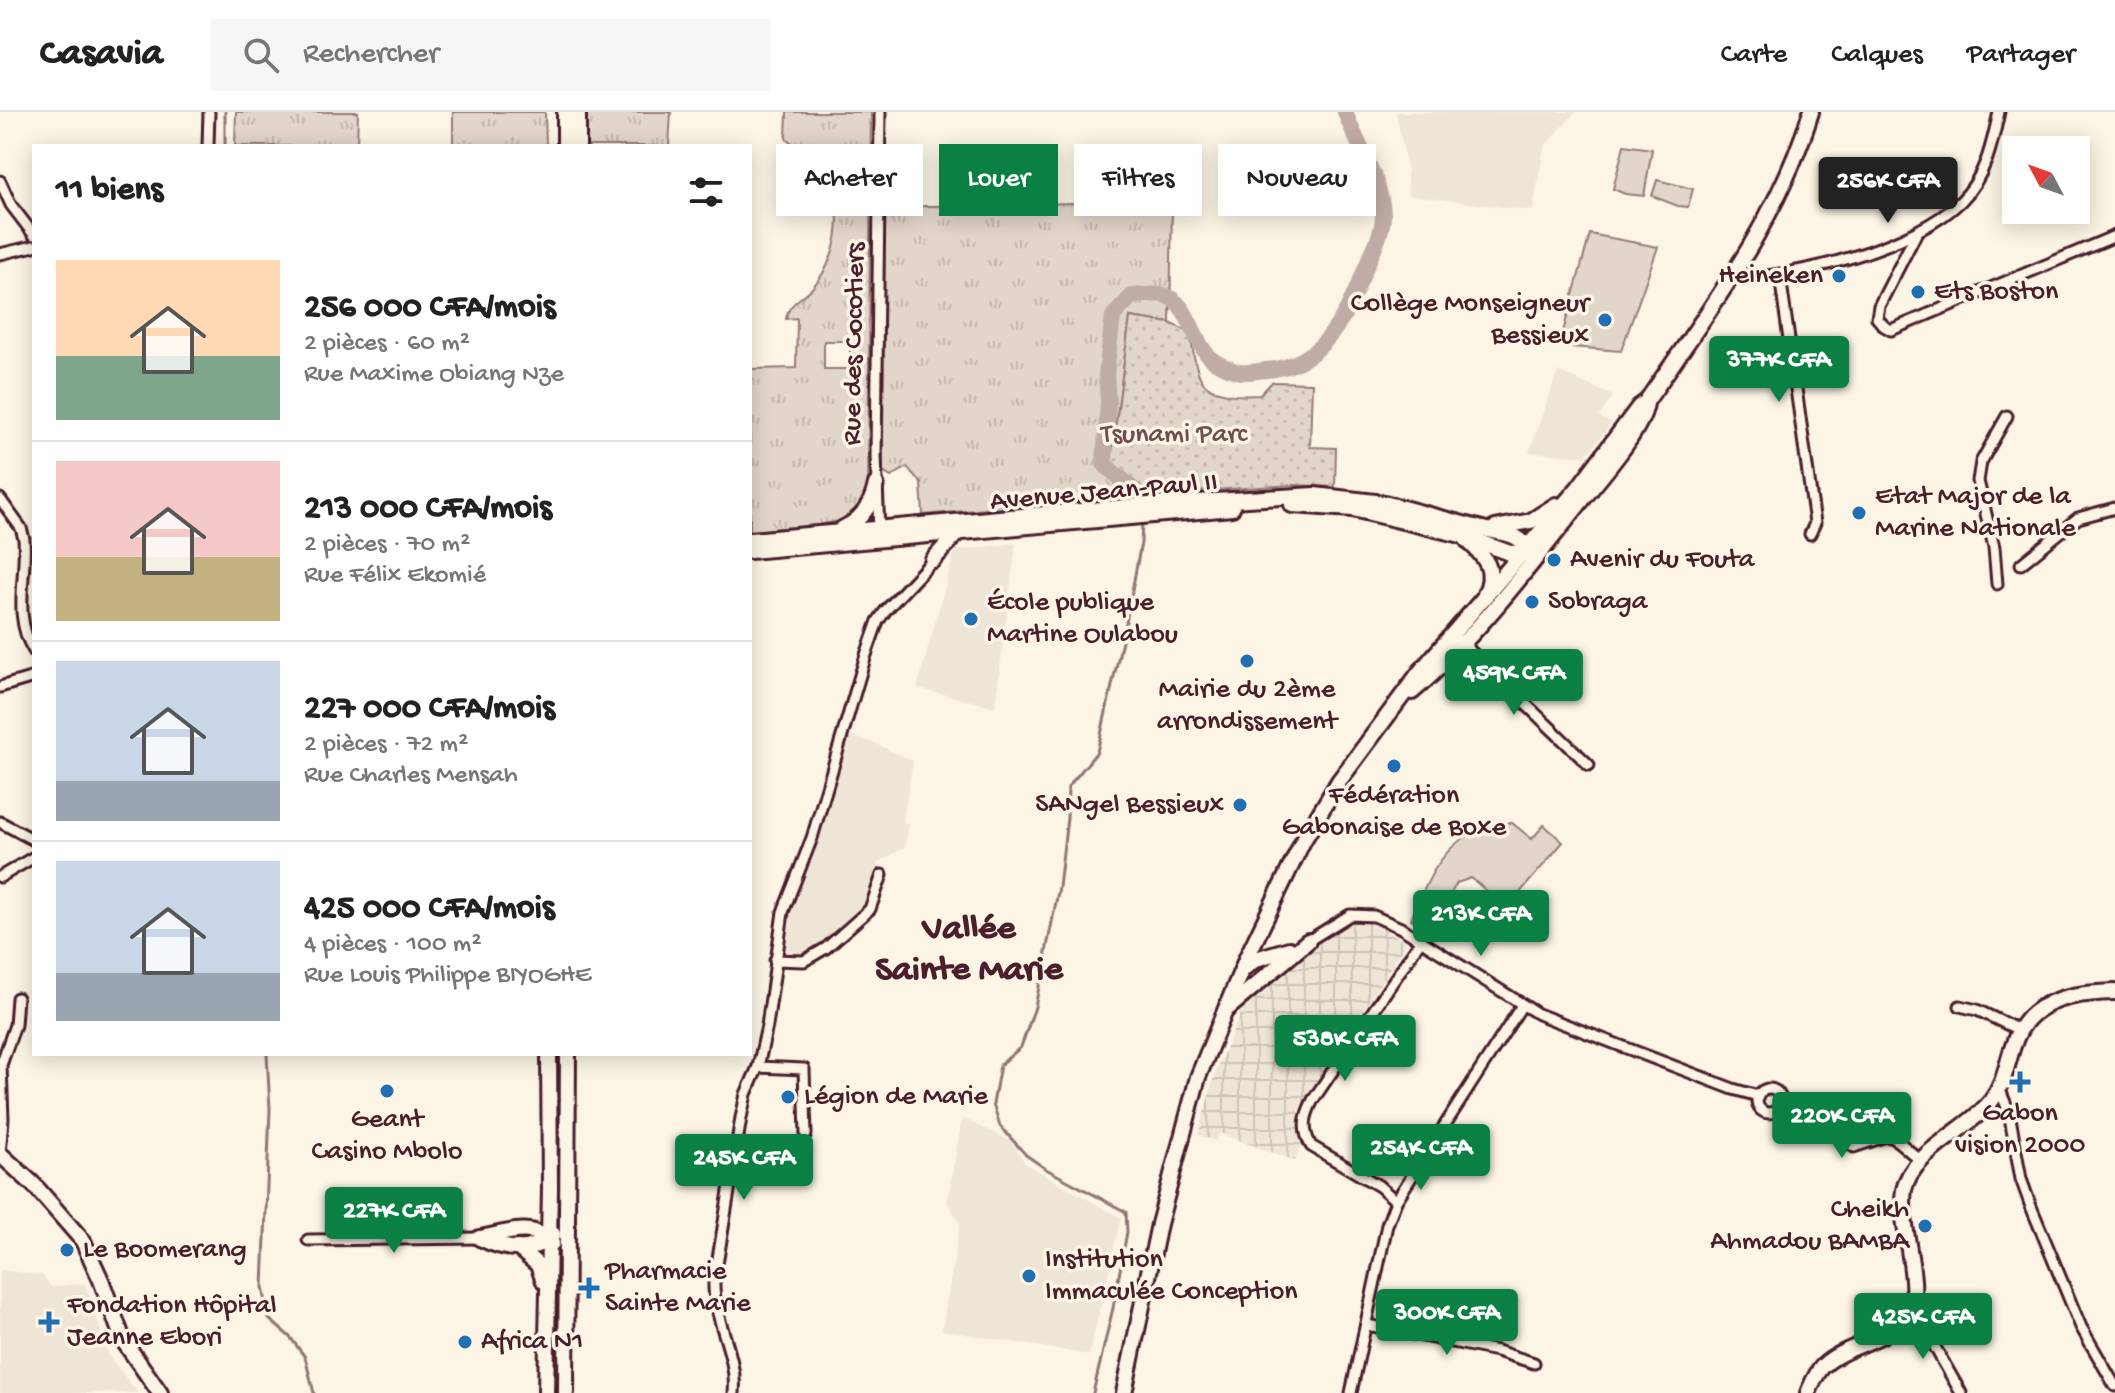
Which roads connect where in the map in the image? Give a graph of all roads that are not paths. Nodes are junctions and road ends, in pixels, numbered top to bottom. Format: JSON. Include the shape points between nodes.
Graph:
{"nodes":[{"id":1,"x":209,"y":112,"type":"edge"},
{"id":2,"x":558,"y":112,"type":"edge"},
{"id":3,"x":565,"y":112,"type":"edge"},
{"id":4,"x":578,"y":112,"type":"edge"},
{"id":5,"x":880,"y":112,"type":"edge"},
{"id":6,"x":1811,"y":112,"type":"edge"},
{"id":7,"x":1999,"y":112,"type":"edge"},
{"id":8,"x":208,"y":144,"type":"edge"},
{"id":9,"x":558,"y":144,"type":"edge"},
{"id":10,"x":565,"y":144,"type":"edge"},
{"id":11,"x":578,"y":144,"type":"edge"},
{"id":12,"x":0,"y":181,"type":"edge"},
{"id":13,"x":32,"y":232,"type":"edge"},
{"id":14,"x":1917,"y":232,"type":"junction"},
{"id":15,"x":2115,"y":236,"type":"edge"},
{"id":16,"x":32,"y":246,"type":"edge"},
{"id":17,"x":0,"y":254,"type":"edge"},
{"id":18,"x":1780,"y":276,"type":"junction"},
{"id":19,"x":1732,"y":278,"type":"junction"},
{"id":20,"x":1646,"y":402,"type":"junction"},
{"id":21,"x":2007,"y":416,"type":"dead end"},
{"id":22,"x":1604,"y":455,"type":"junction"},
{"id":23,"x":1596,"y":482,"type":"junction"},
{"id":24,"x":876,"y":484,"type":"junction"},
{"id":25,"x":0,"y":499,"type":"edge"},
{"id":26,"x":2115,"y":508,"type":"edge"},
{"id":27,"x":1142,"y":511,"type":"junction"},
{"id":28,"x":1482,"y":529,"type":"junction"},
{"id":29,"x":830,"y":533,"type":"junction"},
{"id":30,"x":957,"y":533,"type":"junction"},
{"id":31,"x":879,"y":534,"type":"junction"},
{"id":32,"x":1810,"y":534,"type":"dead end"},
{"id":33,"x":1461,"y":535,"type":"junction"},
{"id":34,"x":922,"y":536,"type":"junction"},
{"id":35,"x":752,"y":540,"type":"edge"},
{"id":36,"x":752,"y":551,"type":"edge"},
{"id":37,"x":1527,"y":552,"type":"junction"},
{"id":38,"x":933,"y":560,"type":"junction"},
{"id":39,"x":2021,"y":564,"type":"dead end"},
{"id":40,"x":1997,"y":584,"type":"dead end"},
{"id":41,"x":1476,"y":609,"type":"junction"},
{"id":42,"x":30,"y":629,"type":"edge"},
{"id":43,"x":1461,"y":638,"type":"junction"},
{"id":44,"x":32,"y":678,"type":"edge"},
{"id":45,"x":0,"y":687,"type":"edge"},
{"id":46,"x":1589,"y":765,"type":"dead end"},
{"id":47,"x":0,"y":822,"type":"edge"},
{"id":48,"x":32,"y":839,"type":"edge"},
{"id":49,"x":32,"y":858,"type":"edge"},
{"id":50,"x":882,"y":875,"type":"dead end"},
{"id":51,"x":0,"y":877,"type":"edge"},
{"id":52,"x":1263,"y":922,"type":"junction"},
{"id":53,"x":1421,"y":940,"type":"junction"},
{"id":54,"x":1308,"y":941,"type":"joint"},
{"id":55,"x":1283,"y":957,"type":"junction"},
{"id":56,"x":775,"y":960,"type":"junction"},
{"id":57,"x":1246,"y":964,"type":"junction"},
{"id":58,"x":2115,"y":992,"type":"edge"},
{"id":59,"x":17,"y":998,"type":"dead end"},
{"id":60,"x":1522,"y":1005,"type":"junction"},
{"id":61,"x":1960,"y":1006,"type":"dead end"},
{"id":62,"x":1223,"y":1013,"type":"junction"},
{"id":63,"x":2019,"y":1030,"type":"junction"},
{"id":64,"x":549,"y":1056,"type":"edge"},
{"id":65,"x":568,"y":1056,"type":"edge"},
{"id":66,"x":758,"y":1067,"type":"junction"},
{"id":67,"x":1999,"y":1088,"type":"junction"},
{"id":68,"x":1758,"y":1096,"type":"junction"},
{"id":69,"x":1779,"y":1109,"type":"junction"},
{"id":70,"x":569,"y":1117,"type":"junction"},
{"id":71,"x":806,"y":1135,"type":"dead end"},
{"id":72,"x":0,"y":1154,"type":"edge"},
{"id":73,"x":1921,"y":1161,"type":"junction"},
{"id":74,"x":550,"y":1188,"type":"junction"},
{"id":75,"x":1396,"y":1201,"type":"junction"},
{"id":76,"x":516,"y":1230,"type":"junction"},
{"id":77,"x":480,"y":1238,"type":"junction"},
{"id":78,"x":549,"y":1239,"type":"junction"},
{"id":79,"x":308,"y":1240,"type":"dead end"},
{"id":80,"x":518,"y":1248,"type":"junction"},
{"id":81,"x":547,"y":1293,"type":"junction"},
{"id":82,"x":1910,"y":1310,"type":"junction"},
{"id":83,"x":1367,"y":1325,"type":"junction"},
{"id":84,"x":1534,"y":1363,"type":"dead end"},
{"id":85,"x":2115,"y":1386,"type":"edge"},
{"id":86,"x":160,"y":1393,"type":"edge"},
{"id":87,"x":546,"y":1393,"type":"edge"},
{"id":88,"x":566,"y":1393,"type":"edge"},
{"id":89,"x":734,"y":1393,"type":"edge"},
{"id":90,"x":1124,"y":1393,"type":"edge"},
{"id":91,"x":1351,"y":1393,"type":"edge"},
{"id":92,"x":1808,"y":1393,"type":"edge"},
{"id":93,"x":1961,"y":1393,"type":"edge"}],
"edges":[{"from":1,"to":8,"type":"street"},
{"from":2,"to":9,"type":"main road"},
{"from":3,"to":10,"type":"main road"},
{"from":4,"to":11,"type":"main road"},
{"from":5,"to":24,"type":"street","name":"Rue des Cocotiers"},
{"from":6,"to":19,"type":"main road","via":[[1789,176]]},
{"from":7,"to":14,"type":"street","via":[[1978,179],[1961,201]]},
{"from":12,"to":13,"type":"street"},
{"from":14,"to":15,"type":"street","via":[[1879,306],[1877,318],[1891,330]]},
{"from":14,"to":18,"type":"street"},
{"from":16,"to":17,"type":"street"},
{"from":18,"to":19,"type":"street"},
{"from":18,"to":32,"type":"street","via":[[1815,523]]},
{"from":19,"to":20,"type":"main road"},
{"from":20,"to":22,"type":"main road"},
{"from":20,"to":23,"type":"main road","via":[[1645,414]]},
{"from":21,"to":40,"type":"street","via":[[1978,471]]},
{"from":22,"to":28,"type":"main road","via":[[1543,515],[1512,527]]},
{"from":22,"to":37,"type":"main road"},
{"from":23,"to":37,"type":"main road","via":[[1545,541]]},
{"from":23,"to":43,"type":"main road"},
{"from":24,"to":29,"type":"main road","via":[[864,513]]},
{"from":24,"to":31,"type":"street","name":"Rue des Cocotiers"},
{"from":25,"to":42,"type":"street","via":[[24,539],[21,588]]},
{"from":26,"to":39,"type":"street","via":[[2078,518]]},
{"from":27,"to":28,"type":"main road","name":"Avenue Jean-Paul II","via":[[1273,497],[1350,498]]},
{"from":27,"to":30,"type":"main road","name":"Avenue Jean-Paul II"},
{"from":27,"to":31,"type":"main road","name":"Avenue Jean-Paul II"},
{"from":27,"to":33,"type":"main road","name":"Avenue Jean-Paul II","via":[[1317,506]]},
{"from":28,"to":37,"type":"main road","name":"Avenue Jean-Paul II","via":[[1518,538]]},
{"from":29,"to":31,"type":"main road","name":"Avenue Jean-Paul II"},
{"from":29,"to":35,"type":"main road","name":"Avenue Jean-Paul II"},
{"from":30,"to":34,"type":"main road","name":"Avenue Jean-Paul II"},
{"from":30,"to":38,"type":"main road"},
{"from":31,"to":34,"type":"main road","name":"Avenue Jean-Paul II"},
{"from":31,"to":36,"type":"main road","name":"Avenue Jean-Paul II"},
{"from":33,"to":37,"type":"main road","name":"Avenue Jean-Paul II","via":[[1510,553]]},
{"from":33,"to":41,"type":"main road","via":[[1490,568],[1489,584]]},
{"from":34,"to":38,"type":"main road","via":[[934,544]]},
{"from":37,"to":41,"type":"main road"},
{"from":37,"to":43,"type":"main road","via":[[1527,562]]},
{"from":38,"to":56,"type":"street","via":[[878,621],[812,838],[783,912]]},
{"from":41,"to":43,"type":"main road"},
{"from":43,"to":46,"type":"street"},
{"from":43,"to":52,"type":"main road","via":[[1354,760],[1292,862]]},
{"from":44,"to":45,"type":"street"},
{"from":47,"to":48,"type":"street"},
{"from":49,"to":51,"type":"street"},
{"from":50,"to":56,"type":"street","via":[[870,909],[826,948],[804,961]]},
{"from":52,"to":55,"type":"main road","via":[[1265,941]]},
{"from":52,"to":57,"type":"main road"},
{"from":53,"to":54,"type":"street","via":[[1383,919],[1357,914]]},
{"from":53,"to":60,"type":"street"},
{"from":53,"to":75,"type":"street","via":[[1306,1113],[1311,1146],[1371,1180]]},
{"from":54,"to":55,"type":"main road"},
{"from":55,"to":57,"type":"main road","via":[[1271,969],[1258,971]]},
{"from":55,"to":62,"type":"main road"},
{"from":56,"to":66,"type":"street"},
{"from":57,"to":62,"type":"main road"},
{"from":58,"to":63,"type":"main road","via":[[2079,994],[2056,1002],[2038,1010]]},
{"from":59,"to":72,"type":"street","via":[[15,1025],[1,1065]]},
{"from":60,"to":68,"type":"street","via":[[1601,1040]]},
{"from":60,"to":75,"type":"street"},
{"from":61,"to":63,"type":"street"},
{"from":62,"to":90,"type":"main road","via":[[1173,1166]]},
{"from":63,"to":67,"type":"main road"},
{"from":64,"to":74,"type":"main road"},
{"from":65,"to":70,"type":"main road"},
{"from":66,"to":71,"type":"street","via":[[804,1069]]},
{"from":66,"to":89,"type":"street","via":[[741,1118],[714,1283]]},
{"from":67,"to":73,"type":"main road","via":[[1984,1109]]},
{"from":67,"to":85,"type":"street","via":[[2030,1204],[2081,1327]]},
{"from":68,"to":69,"type":"street","via":[[1757,1104],[1765,1112]]},
{"from":68,"to":69,"type":"street","via":[[1764,1090],[1776,1091]]},
{"from":69,"to":73,"type":"street","via":[[1823,1124],[1854,1147],[1894,1138]]},
{"from":70,"to":78,"type":"main road","via":[[562,1148],[560,1217]]},
{"from":70,"to":88,"type":"main road"},
{"from":72,"to":86,"type":"main road","via":[[83,1241],[123,1340]]},
{"from":73,"to":82,"type":"main road","via":[[1906,1182],[1903,1198],[1913,1288]]},
{"from":74,"to":76,"type":"main road","via":[[540,1215]]},
{"from":74,"to":78,"type":"main road"},
{"from":75,"to":83,"type":"street"},
{"from":76,"to":77,"type":"main road"},
{"from":76,"to":78,"type":"main road"},
{"from":77,"to":79,"type":"street"},
{"from":77,"to":80,"type":"main road"},
{"from":78,"to":80,"type":"main road"},
{"from":78,"to":81,"type":"main road"},
{"from":78,"to":88,"type":"main road","via":[[559,1261]]},
{"from":80,"to":81,"type":"main road","via":[[540,1269]]},
{"from":81,"to":87,"type":"main road"},
{"from":82,"to":92,"type":"main road","via":[[1896,1326],[1824,1365]]},
{"from":82,"to":93,"type":"street"},
{"from":83,"to":84,"type":"street"},
{"from":83,"to":91,"type":"street"}]}
